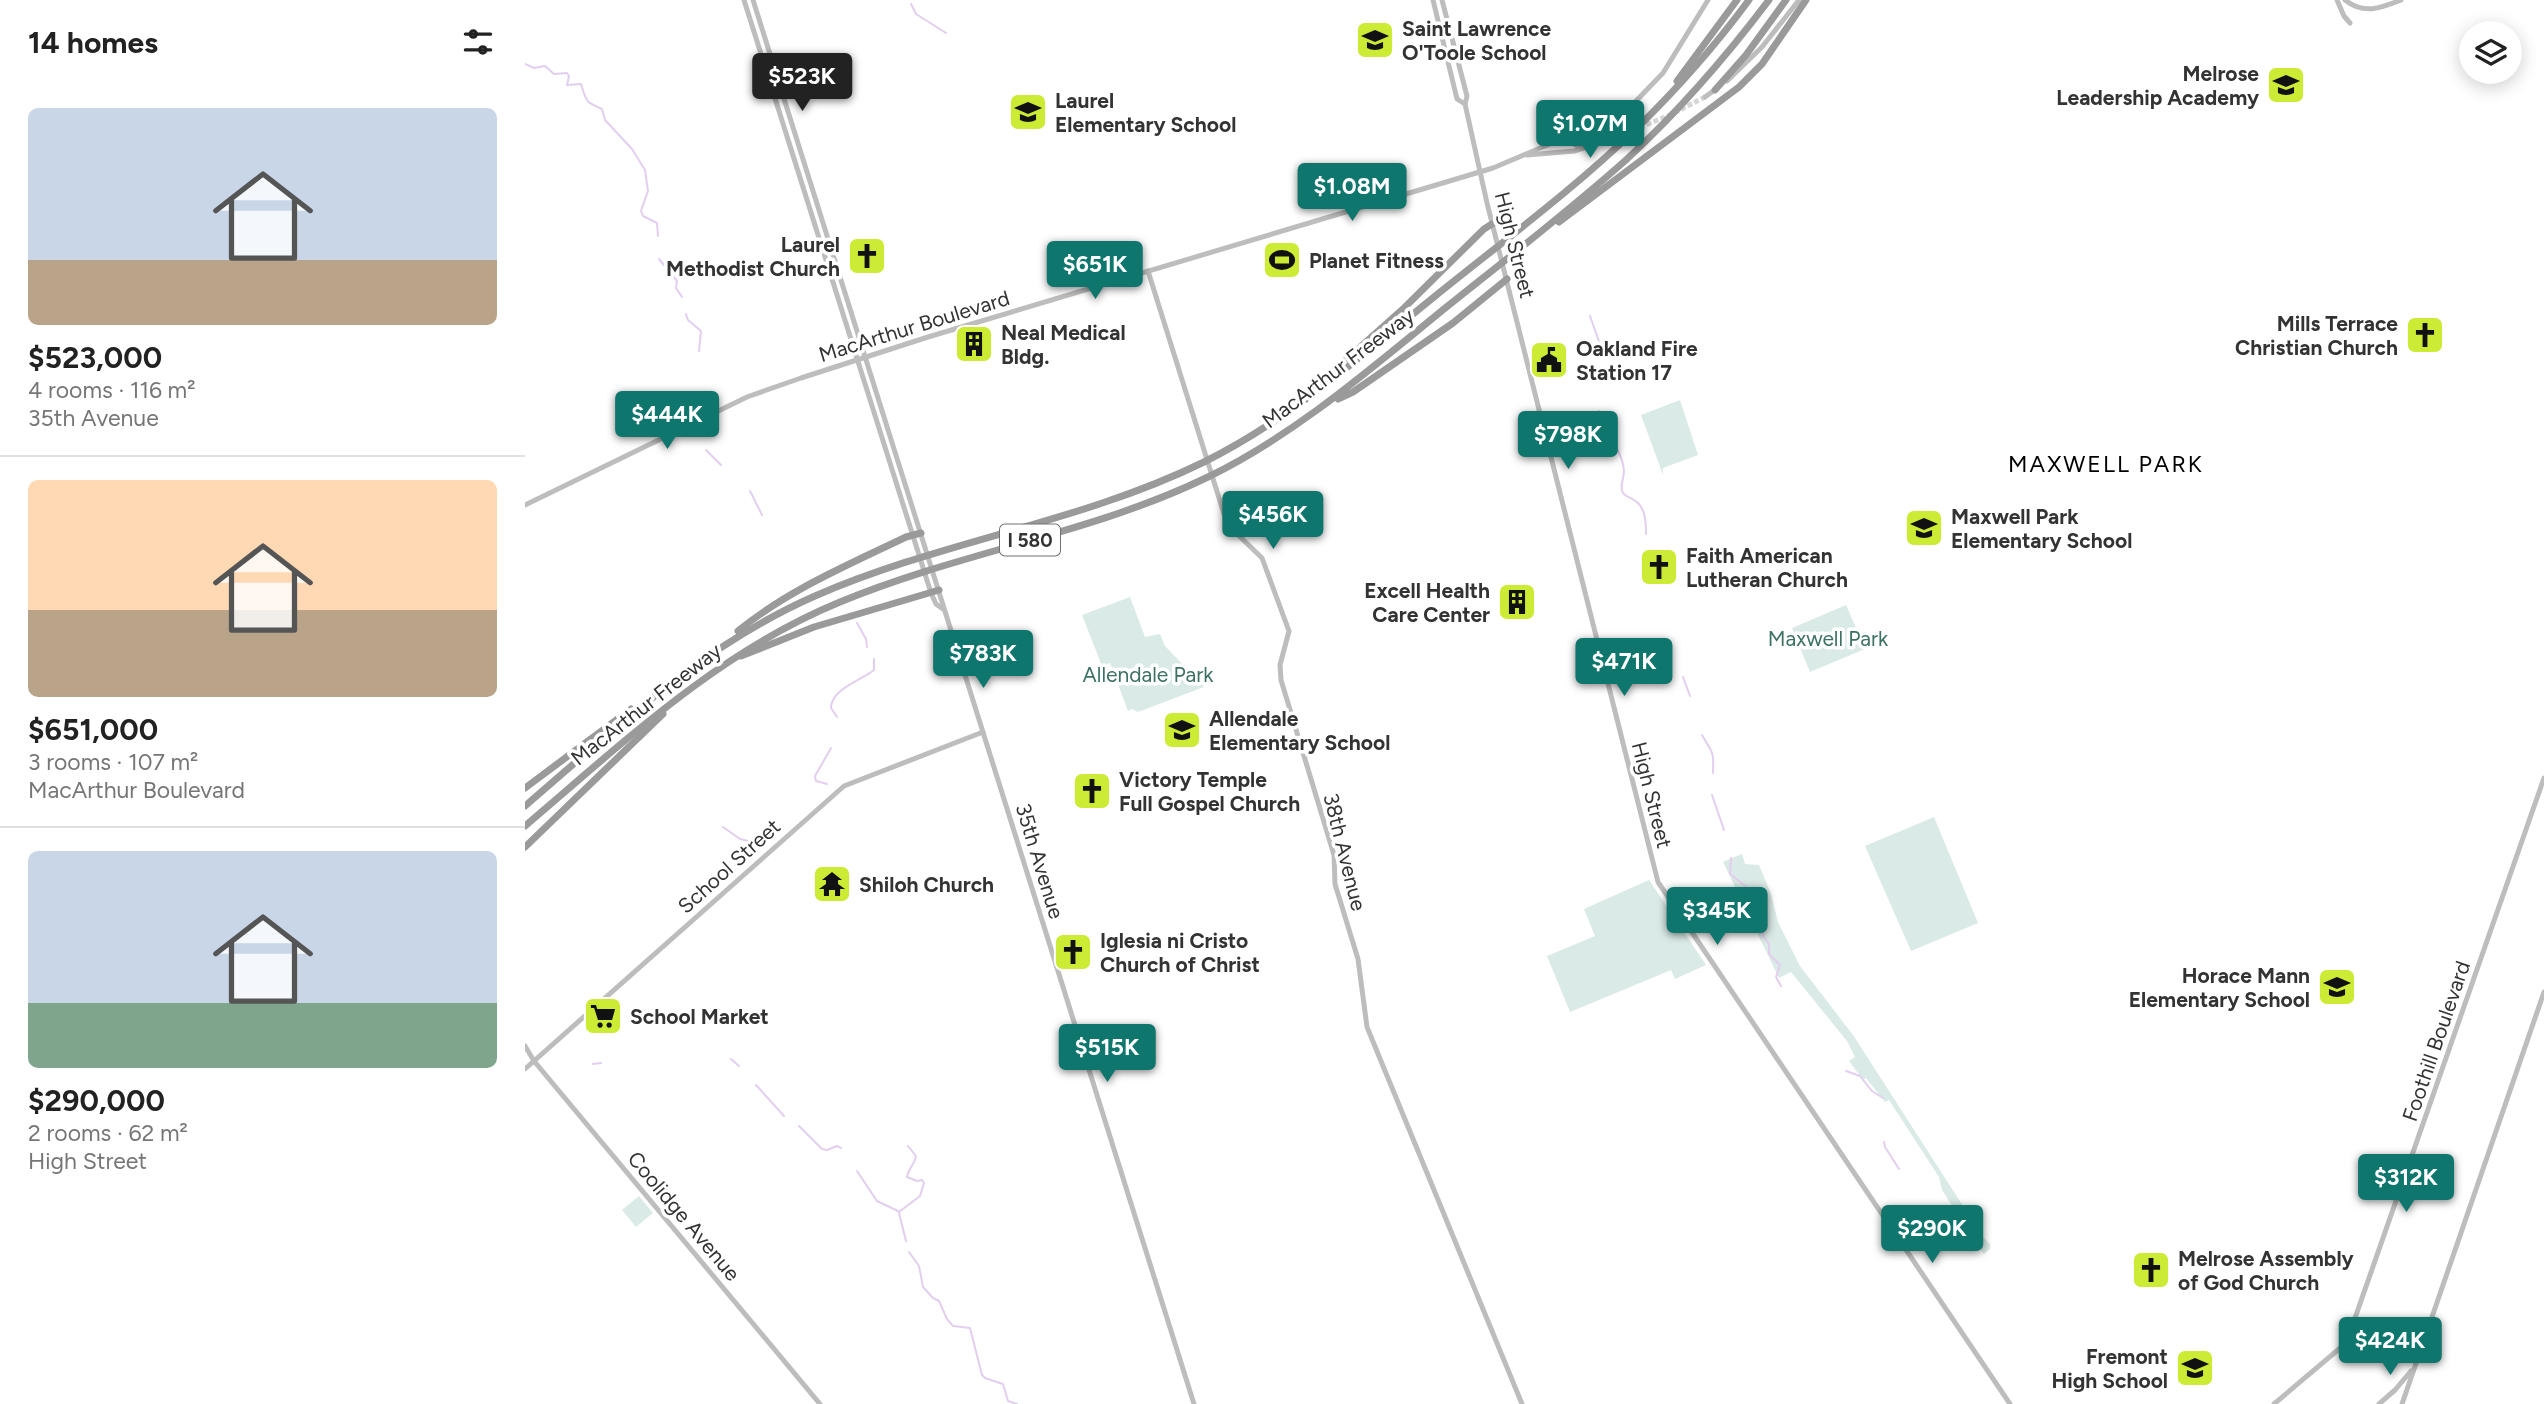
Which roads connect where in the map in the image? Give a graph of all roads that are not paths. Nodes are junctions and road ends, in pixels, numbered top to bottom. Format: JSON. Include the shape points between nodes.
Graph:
{"nodes":[{"id":1,"x":744,"y":0,"type":"edge"},
{"id":2,"x":753,"y":0,"type":"edge"},
{"id":3,"x":1433,"y":0,"type":"edge"},
{"id":4,"x":1442,"y":0,"type":"edge"},
{"id":5,"x":1708,"y":0,"type":"edge"},
{"id":6,"x":1737,"y":0,"type":"edge"},
{"id":7,"x":1749,"y":0,"type":"edge"},
{"id":8,"x":1769,"y":0,"type":"edge"},
{"id":9,"x":1786,"y":0,"type":"edge"},
{"id":10,"x":1799,"y":0,"type":"edge"},
{"id":11,"x":1807,"y":0,"type":"edge"},
{"id":12,"x":2337,"y":0,"type":"edge"},
{"id":13,"x":2345,"y":0,"type":"edge"},
{"id":14,"x":2400,"y":0,"type":"edge"},
{"id":15,"x":2350,"y":23,"type":"dead end"},
{"id":16,"x":1715,"y":90,"type":"junction"},
{"id":17,"x":1705,"y":96,"type":"tunnel mouth"},
{"id":18,"x":1465,"y":104,"type":"junction"},
{"id":19,"x":1656,"y":109,"type":"junction"},
{"id":20,"x":1568,"y":136,"type":"junction"},
{"id":21,"x":1612,"y":139,"type":"tunnel mouth"},
{"id":22,"x":1584,"y":148,"type":"junction"},
{"id":23,"x":1527,"y":155,"type":"junction"},
{"id":24,"x":1480,"y":172,"type":"junction"},
{"id":25,"x":1492,"y":224,"type":"junction"},
{"id":26,"x":1513,"y":254,"type":"junction"},
{"id":27,"x":1148,"y":271,"type":"junction"},
{"id":28,"x":1507,"y":279,"type":"junction"},
{"id":29,"x":865,"y":357,"type":"junction"},
{"id":30,"x":856,"y":359,"type":"junction"},
{"id":31,"x":1328,"y":403,"type":"junction"},
{"id":32,"x":1284,"y":415,"type":"junction"},
{"id":33,"x":525,"y":505,"type":"edge"},
{"id":34,"x":918,"y":537,"type":"junction"},
{"id":35,"x":939,"y":588,"type":"junction"},
{"id":36,"x":930,"y":591,"type":"junction"},
{"id":37,"x":943,"y":609,"type":"junction"},
{"id":38,"x":716,"y":649,"type":"junction"},
{"id":39,"x":724,"y":663,"type":"junction"},
{"id":40,"x":606,"y":732,"type":"junction"},
{"id":41,"x":983,"y":732,"type":"junction"},
{"id":42,"x":639,"y":733,"type":"junction"},
{"id":43,"x":2544,"y":778,"type":"edge"},
{"id":44,"x":525,"y":788,"type":"edge"},
{"id":45,"x":525,"y":806,"type":"edge"},
{"id":46,"x":525,"y":827,"type":"edge"},
{"id":47,"x":525,"y":848,"type":"edge"},
{"id":48,"x":2544,"y":992,"type":"edge"},
{"id":49,"x":525,"y":1046,"type":"edge"},
{"id":50,"x":534,"y":1060,"type":"junction"},
{"id":51,"x":525,"y":1069,"type":"edge"},
{"id":52,"x":2413,"y":1368,"type":"junction"},
{"id":53,"x":820,"y":1404,"type":"edge"},
{"id":54,"x":1193,"y":1404,"type":"edge"},
{"id":55,"x":1522,"y":1404,"type":"edge"},
{"id":56,"x":2010,"y":1404,"type":"edge"},
{"id":57,"x":2274,"y":1404,"type":"edge"},
{"id":58,"x":2379,"y":1404,"type":"edge"},
{"id":59,"x":2402,"y":1404,"type":"edge"}],
"edges":[{"from":1,"to":30,"type":"main road","name":"35th Avenue"},
{"from":2,"to":29,"type":"main road","name":"35th Avenue"},
{"from":3,"to":18,"type":"main road","name":"High Street","via":[[1457,99]]},
{"from":4,"to":18,"type":"main road","name":"High Street","via":[[1467,96]]},
{"from":5,"to":20,"type":"main road","name":"MacArthur Boulevard","via":[[1648,91],[1620,112]]},
{"from":6,"to":19,"type":"highway"},
{"from":7,"to":19,"type":"highway","name":"MacArthur Freeway","number":"I 580"},
{"from":8,"to":26,"type":"highway","name":"MacArthur Freeway","number":"I 580","via":[[1655,132]]},
{"from":9,"to":16,"type":"highway"},
{"from":10,"to":16,"type":"main road","via":[[1762,47]]},
{"from":11,"to":26,"type":"highway","via":[[1762,64],[1739,87]]},
{"from":12,"to":15,"type":"main road"},
{"from":13,"to":14,"type":"main road","via":[[2371,10]]},
{"from":16,"to":17,"type":"main road"},
{"from":18,"to":24,"type":"main road","name":"High Street"},
{"from":19,"to":32,"type":"highway","name":"MacArthur Freeway","number":"I 580","via":[[1586,174]]},
{"from":20,"to":22,"type":"main road","via":[[1571,143]]},
{"from":20,"to":23,"type":"main road","name":"MacArthur Boulevard"},
{"from":21,"to":22,"type":"main road","name":"MacArthur Boulevard"},
{"from":22,"to":23,"type":"main road","name":"MacArthur Boulevard"},
{"from":23,"to":24,"type":"main road","name":"MacArthur Boulevard"},
{"from":24,"to":25,"type":"main road","name":"High Street"},
{"from":24,"to":27,"type":"main road","name":"MacArthur Boulevard"},
{"from":25,"to":28,"type":"main road","name":"High Street"},
{"from":25,"to":32,"type":"highway"},
{"from":26,"to":31,"type":"highway","name":"MacArthur Freeway","number":"I 580"},
{"from":27,"to":29,"type":"main road","name":"MacArthur Boulevard"},
{"from":27,"to":55,"type":"main road","name":"38th Avenue","via":[[1227,523],[1262,558],[1289,631],[1280,665],[1282,688],[1334,855],[1335,884],[1358,959],[1367,1027]]},
{"from":28,"to":31,"type":"highway","via":[[1453,323],[1353,392]]},
{"from":28,"to":56,"type":"main road","name":"High Street","via":[[1658,881]]},
{"from":29,"to":30,"type":"main road","name":"MacArthur Boulevard"},
{"from":29,"to":34,"type":"main road","name":"35th Avenue"},
{"from":30,"to":33,"type":"main road","name":"MacArthur Boulevard","via":[[747,397]]},
{"from":30,"to":34,"type":"main road","name":"35th Avenue"},
{"from":31,"to":39,"type":"highway","name":"MacArthur Freeway","number":"I 580","via":[[1247,456],[1177,491],[865,592],[791,624]]},
{"from":32,"to":38,"type":"highway","name":"MacArthur Freeway","number":"I 580","via":[[1171,477],[861,577],[786,610]]},
{"from":34,"to":35,"type":"main road","name":"35th Avenue"},
{"from":34,"to":36,"type":"main road","name":"35th Avenue"},
{"from":34,"to":38,"type":"highway","via":[[780,600]]},
{"from":35,"to":36,"type":"highway"},
{"from":35,"to":37,"type":"main road","name":"35th Avenue"},
{"from":36,"to":37,"type":"main road","name":"35th Avenue"},
{"from":36,"to":39,"type":"highway","via":[[833,621]]},
{"from":37,"to":41,"type":"main road","name":"35th Avenue"},
{"from":38,"to":40,"type":"highway","name":"MacArthur Freeway","number":"I 580"},
{"from":39,"to":42,"type":"highway","name":"MacArthur Freeway","number":"I 580"},
{"from":40,"to":44,"type":"highway"},
{"from":40,"to":45,"type":"highway","name":"MacArthur Freeway"},
{"from":41,"to":50,"type":"main road","name":"School Street","via":[[844,786]]},
{"from":41,"to":54,"type":"main road","name":"35th Avenue"},
{"from":42,"to":46,"type":"highway","name":"MacArthur Freeway"},
{"from":42,"to":47,"type":"highway","via":[[621,757]]},
{"from":43,"to":57,"type":"main road","name":"Foothill Boulevard","via":[[2348,1338]]},
{"from":48,"to":52,"type":"main road"},
{"from":49,"to":50,"type":"main road","name":"Coolidge Avenue"},
{"from":50,"to":51,"type":"main road","name":"School Street"},
{"from":50,"to":53,"type":"main road","name":"Coolidge Avenue"},
{"from":52,"to":58,"type":"main road"},
{"from":52,"to":59,"type":"main road"}]}
